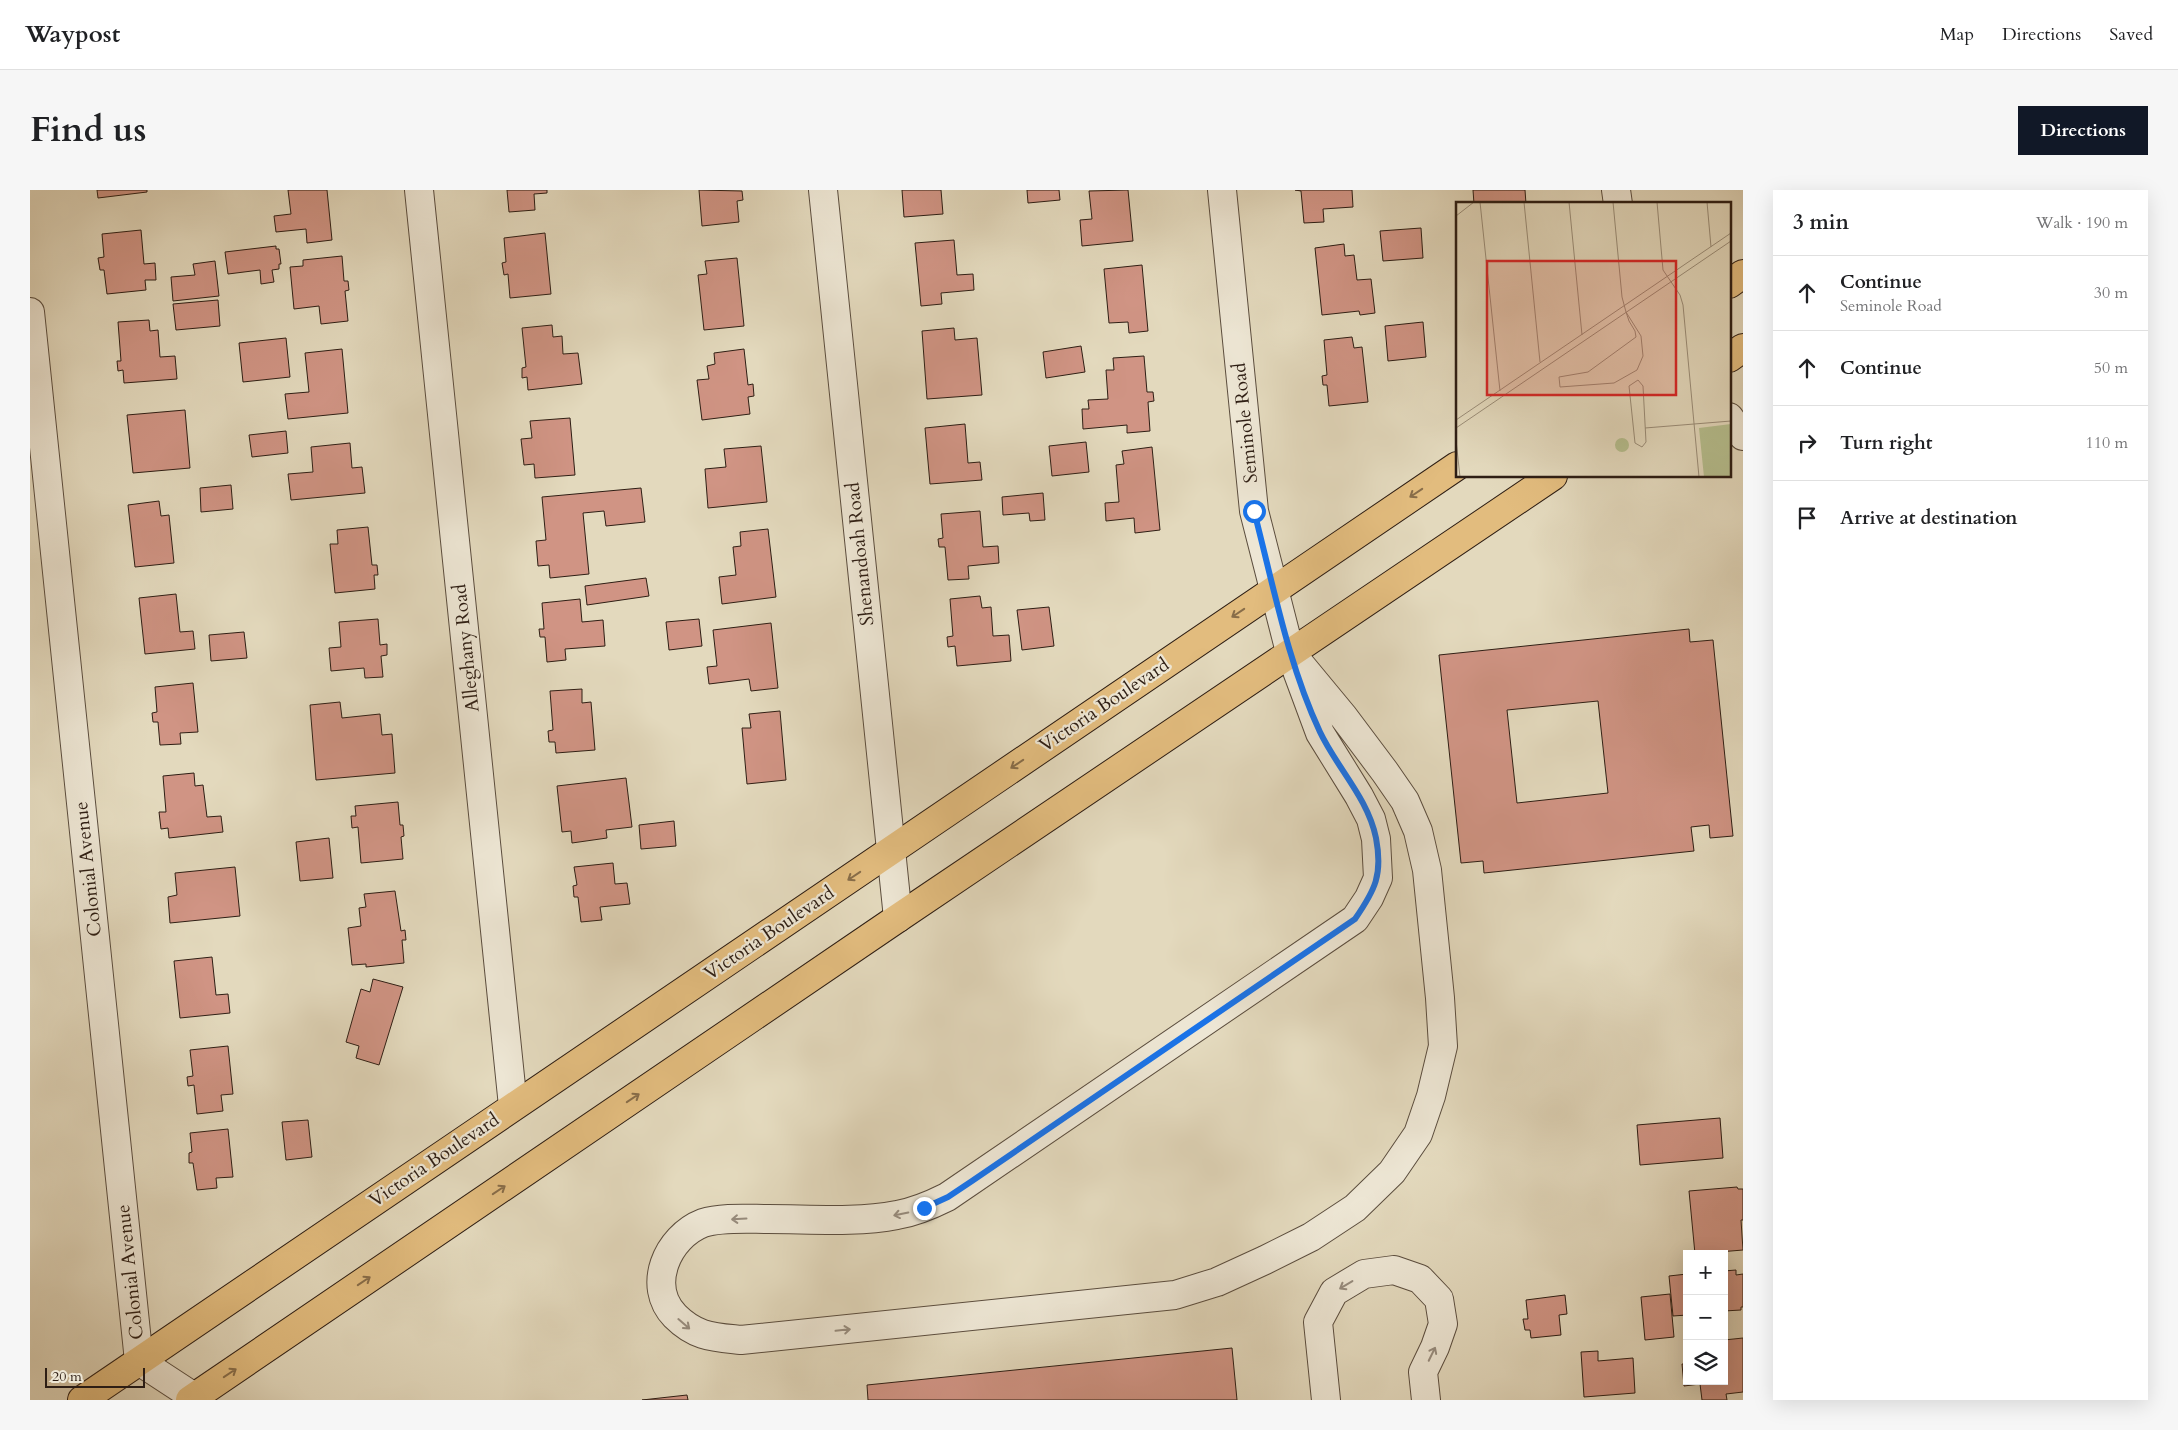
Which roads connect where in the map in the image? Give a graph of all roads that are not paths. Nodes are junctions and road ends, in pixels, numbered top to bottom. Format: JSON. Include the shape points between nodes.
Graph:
{"nodes":[{"id":1,"x":419,"y":190,"type":"edge"},
{"id":2,"x":823,"y":190,"type":"edge"},
{"id":3,"x":1222,"y":190,"type":"edge"},
{"id":4,"x":1743,"y":274,"type":"edge"},
{"id":5,"x":1730,"y":283,"type":"edge"},
{"id":6,"x":30,"y":312,"type":"edge"},
{"id":7,"x":1743,"y":348,"type":"edge"},
{"id":8,"x":1730,"y":357,"type":"edge"},
{"id":9,"x":1730,"y":418,"type":"edge"},
{"id":10,"x":1743,"y":436,"type":"edge"},
{"id":11,"x":1456,"y":467,"type":"edge"},
{"id":12,"x":1550,"y":478,"type":"edge"},
{"id":13,"x":1274,"y":588,"type":"junction"},
{"id":14,"x":1290,"y":652,"type":"junction"},
{"id":15,"x":890,"y":852,"type":"junction"},
{"id":16,"x":898,"y":918,"type":"junction"},
{"id":17,"x":513,"y":1106,"type":"junction"},
{"id":18,"x":139,"y":1361,"type":"junction"},
{"id":19,"x":192,"y":1399,"type":"edge"},
{"id":20,"x":82,"y":1400,"type":"edge"},
{"id":21,"x":1326,"y":1400,"type":"edge"},
{"id":22,"x":1426,"y":1400,"type":"edge"}],
"edges":[{"from":1,"to":17,"type":"street","name":"Alleghany Road"},
{"from":2,"to":15,"type":"street","name":"Shenandoah Road"},
{"from":3,"to":13,"type":"street","name":"Seminole Road","via":[[1254,511]]},
{"from":4,"to":5,"type":"main road"},
{"from":6,"to":18,"type":"street","name":"Colonial Avenue"},
{"from":7,"to":8,"type":"main road"},
{"from":9,"to":10,"type":"street"},
{"from":11,"to":13,"type":"main road","name":"Victoria Boulevard","one_way":true},
{"from":12,"to":14,"type":"main road"},
{"from":13,"to":14,"type":"street","name":"Seminole Road"},
{"from":13,"to":15,"type":"main road","name":"Victoria Boulevard","one_way":true},
{"from":14,"to":14,"type":"street","name":"Seminole Road","one_way":true,"via":[[1320,733],[1359,796],[1371,819],[1376,839],[1378,878],[1355,919],[948,1197],[897,1216],[736,1219],[704,1223],[680,1238],[663,1263],[662,1286],[670,1310],[688,1328],[713,1337],[741,1340],[1175,1295],[1218,1282],[1311,1237],[1355,1208],[1392,1172],[1418,1134],[1432,1096],[1443,1046],[1427,870],[1418,831],[1405,801],[1343,716]]},
{"from":14,"to":16,"type":"main road"},
{"from":15,"to":16,"type":"street","name":"Shenandoah Road"},
{"from":15,"to":17,"type":"main road","name":"Victoria Boulevard","one_way":true},
{"from":19,"to":16,"type":"main road","one_way":true},
{"from":17,"to":18,"type":"main road","name":"Victoria Boulevard"},
{"from":18,"to":19,"type":"street","name":"Colonial Avenue"},
{"from":18,"to":20,"type":"main road","name":"Victoria Boulevard"},
{"from":22,"to":21,"type":"street","one_way":true,"via":[[1423,1372],[1443,1324],[1439,1299],[1420,1279],[1394,1270],[1364,1274],[1334,1292],[1318,1322]]}]}
